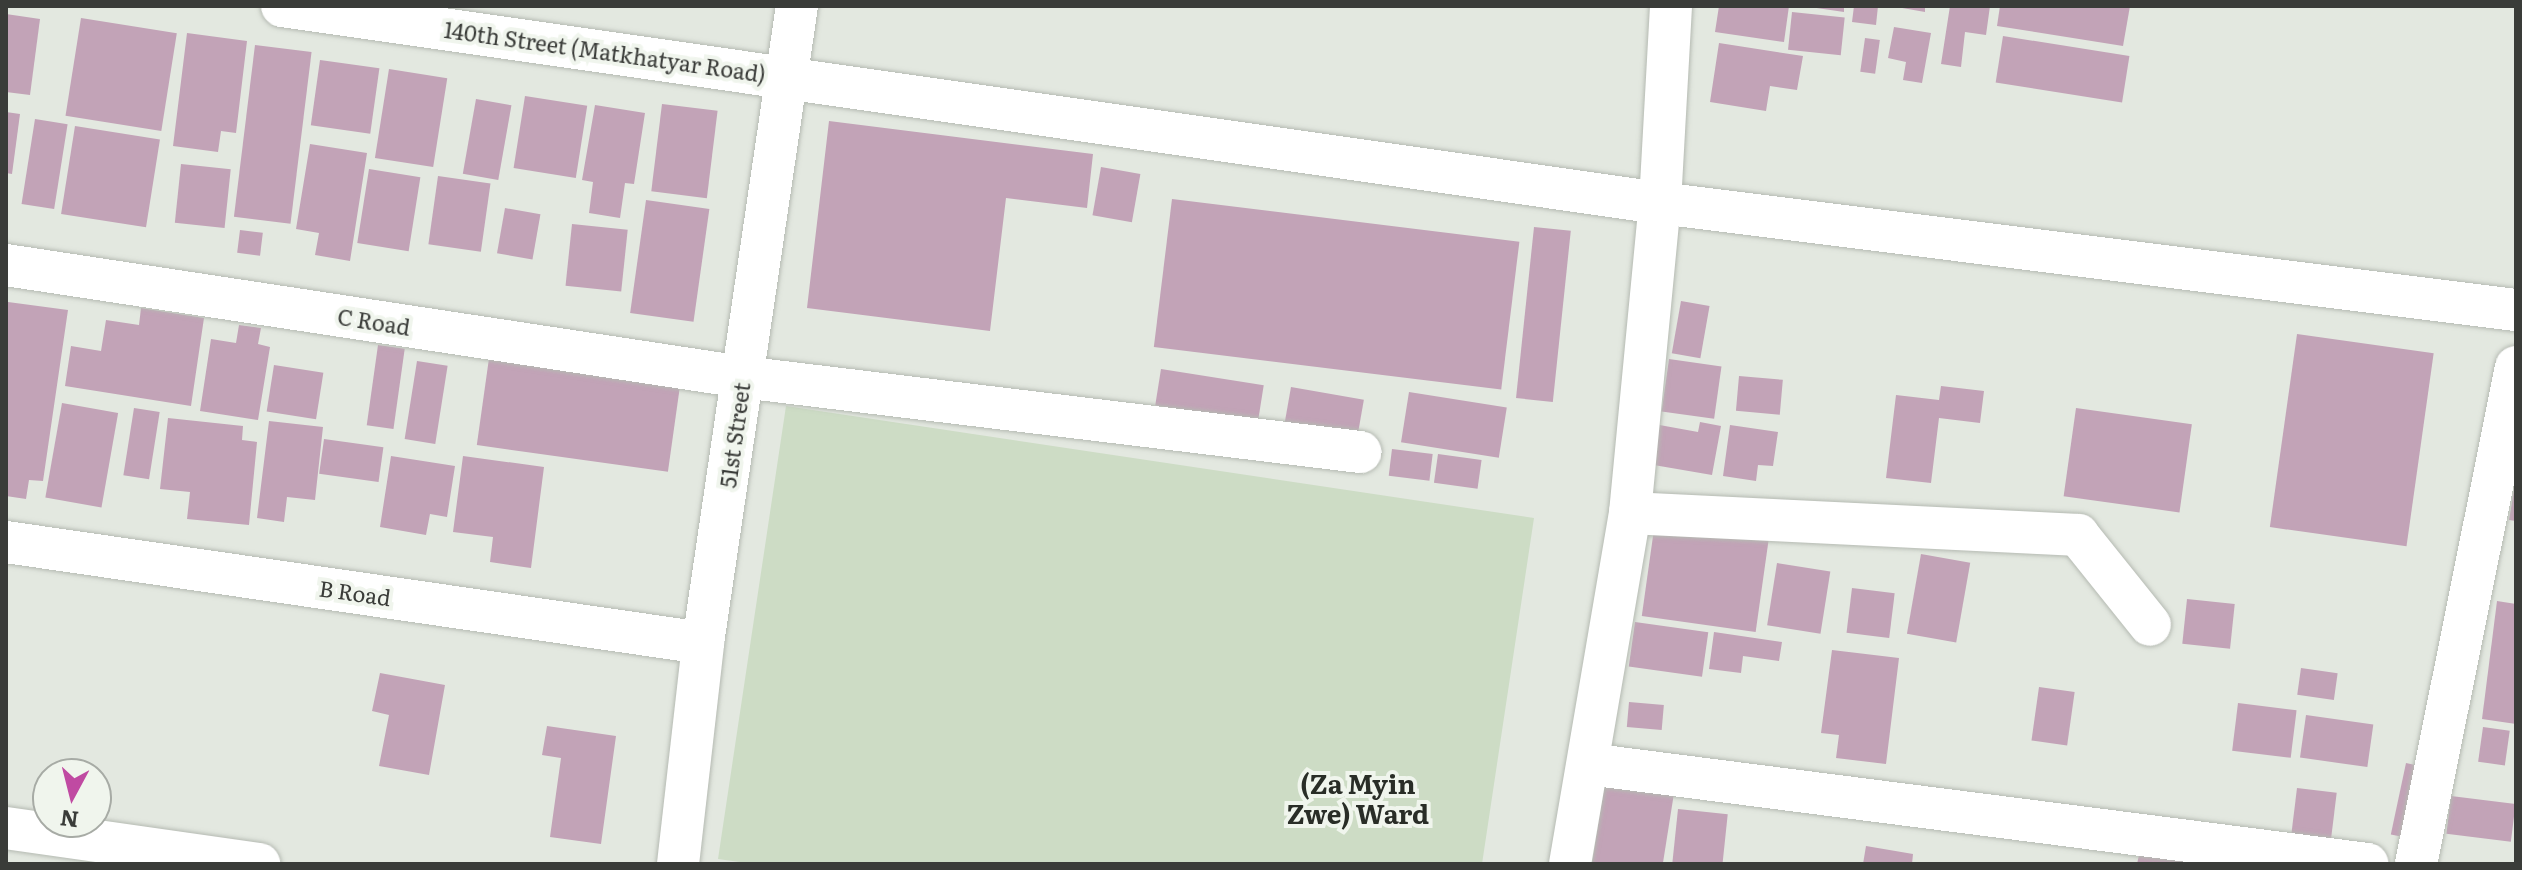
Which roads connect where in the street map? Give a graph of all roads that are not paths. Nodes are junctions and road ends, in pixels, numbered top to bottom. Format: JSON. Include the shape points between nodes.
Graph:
{"nodes":[{"id":1,"x":282,"y":6,"type":"edge"},
{"id":2,"x":797,"y":6,"type":"edge"},
{"id":3,"x":1671,"y":6,"type":"edge"},
{"id":4,"x":786,"y":77,"type":"junction"},
{"id":5,"x":1660,"y":203,"type":"junction"},
{"id":6,"x":6,"y":265,"type":"edge"},
{"id":7,"x":2516,"y":310,"type":"edge"},
{"id":8,"x":2516,"y":367,"type":"edge"},
{"id":9,"x":742,"y":377,"type":"junction"},
{"id":10,"x":1360,"y":452,"type":"dead end"},
{"id":11,"x":1630,"y":513,"type":"junction"},
{"id":12,"x":6,"y":542,"type":"edge"},
{"id":13,"x":2150,"y":625,"type":"dead end"},
{"id":14,"x":703,"y":643,"type":"junction"},
{"id":15,"x":1588,"y":764,"type":"junction"},
{"id":16,"x":6,"y":828,"type":"edge"},
{"id":17,"x":259,"y":864,"type":"edge"},
{"id":18,"x":678,"y":864,"type":"edge"},
{"id":19,"x":1570,"y":864,"type":"edge"},
{"id":20,"x":2368,"y":864,"type":"edge"},
{"id":21,"x":2416,"y":864,"type":"edge"}],
"edges":[{"from":1,"to":4,"type":"street","name":"140th Street (Matkhatyar Road)"},
{"from":2,"to":4,"type":"street","name":"51st Street"},
{"from":3,"to":5,"type":"street"},
{"from":4,"to":5,"type":"street","name":"140th Street (Matkhatyar Road)"},
{"from":4,"to":9,"type":"street","name":"51st Street"},
{"from":5,"to":7,"type":"street","name":"140th Street (Matkhatyar Road)"},
{"from":5,"to":11,"type":"street"},
{"from":6,"to":9,"type":"street","name":"C Road"},
{"from":8,"to":21,"type":"street"},
{"from":9,"to":10,"type":"street","name":"C Road"},
{"from":9,"to":14,"type":"street","name":"51st Street"},
{"from":11,"to":13,"type":"street","via":[[2078,535]]},
{"from":11,"to":15,"type":"street"},
{"from":12,"to":14,"type":"street","name":"B Road"},
{"from":14,"to":18,"type":"street","name":"51st Street"},
{"from":15,"to":19,"type":"street"},
{"from":15,"to":20,"type":"street"},
{"from":16,"to":17,"type":"street"}]}
